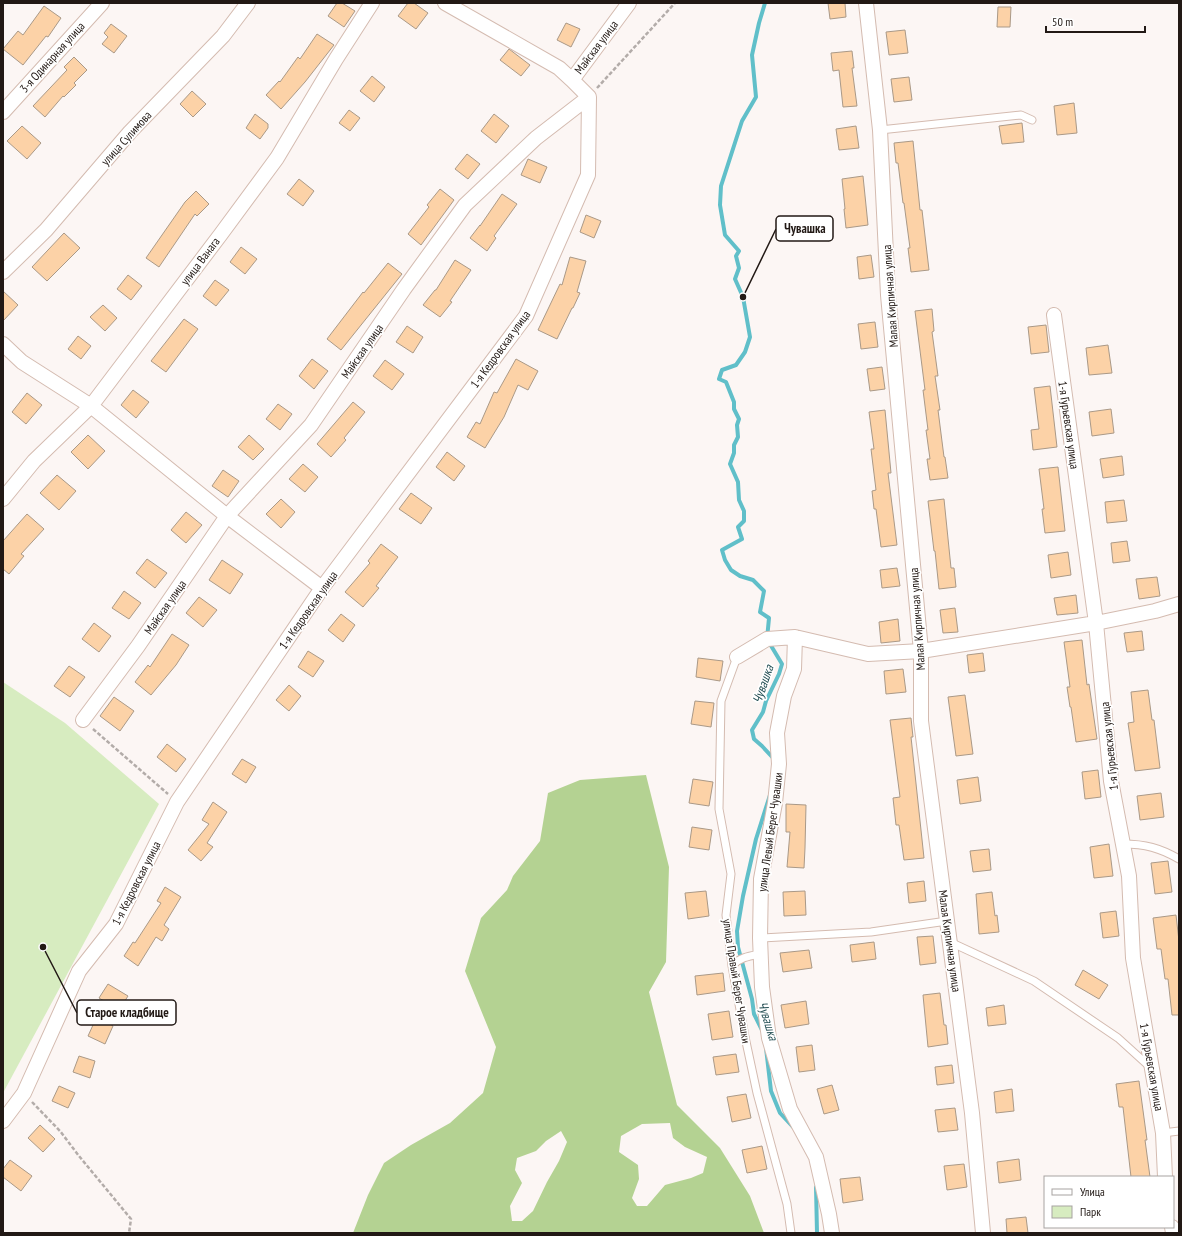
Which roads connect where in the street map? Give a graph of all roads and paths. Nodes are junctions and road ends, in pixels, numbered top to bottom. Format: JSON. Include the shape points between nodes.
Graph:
{"nodes":[{"id":1,"x":102,"y":3,"type":"edge"},
{"id":2,"x":248,"y":3,"type":"edge"},
{"id":3,"x":372,"y":3,"type":"edge"},
{"id":4,"x":445,"y":3,"type":"edge"},
{"id":5,"x":629,"y":3,"type":"edge"},
{"id":6,"x":676,"y":3,"type":"edge"},
{"id":7,"x":866,"y":3,"type":"edge"},
{"id":8,"x":572,"y":80,"type":"junction"},
{"id":9,"x":589,"y":97,"type":"junction"},
{"id":10,"x":3,"y":112,"type":"edge"},
{"id":11,"x":1032,"y":120,"type":"dead end"},
{"id":12,"x":880,"y":130,"type":"junction"},
{"id":13,"x":3,"y":272,"type":"edge"},
{"id":14,"x":1054,"y":315,"type":"dead end"},
{"id":15,"x":3,"y":344,"type":"edge"},
{"id":16,"x":90,"y":406,"type":"junction"},
{"id":17,"x":3,"y":499,"type":"edge"},
{"id":18,"x":227,"y":516,"type":"junction"},
{"id":19,"x":322,"y":588,"type":"junction"},
{"id":20,"x":1179,"y":604,"type":"edge"},
{"id":21,"x":1096,"y":624,"type":"junction"},
{"id":22,"x":795,"y":637,"type":"junction"},
{"id":23,"x":921,"y":651,"type":"junction"},
{"id":24,"x":737,"y":657,"type":"joint"},
{"id":25,"x":83,"y":720,"type":"joint"},
{"id":26,"x":177,"y":802,"type":"junction"},
{"id":27,"x":1123,"y":844,"type":"junction"},
{"id":28,"x":1179,"y":859,"type":"edge"},
{"id":29,"x":947,"y":921,"type":"junction"},
{"id":30,"x":760,"y":938,"type":"junction"},
{"id":31,"x":949,"y":942,"type":"junction"},
{"id":32,"x":754,"y":955,"type":"junction"},
{"id":33,"x":734,"y":963,"type":"junction"},
{"id":34,"x":1152,"y":1068,"type":"junction"},
{"id":35,"x":24,"y":1093,"type":"junction"},
{"id":36,"x":3,"y":1121,"type":"edge"},
{"id":37,"x":1179,"y":1131,"type":"edge"},
{"id":38,"x":1163,"y":1133,"type":"junction"},
{"id":39,"x":1165,"y":1176,"type":"edge"},
{"id":40,"x":129,"y":1233,"type":"edge"},
{"id":41,"x":791,"y":1233,"type":"edge"},
{"id":42,"x":832,"y":1233,"type":"edge"},
{"id":43,"x":983,"y":1233,"type":"edge"}],
"edges":[{"from":1,"to":10,"type":"street","name":"3-я Одинарная улица"},
{"from":2,"to":13,"type":"street","name":"улица Сулимова","via":[[223,36],[130,132],[46,230]]},
{"from":3,"to":16,"type":"street","name":"улица Ванага","via":[[277,158]]},
{"from":4,"to":8,"type":"street","via":[[559,68]]},
{"from":5,"to":8,"type":"street","name":"Майская улица"},
{"from":6,"to":9,"type":"path"},
{"from":7,"to":12,"type":"street","name":"Малая Кирпичная улица"},
{"from":8,"to":9,"type":"street","name":"Майская улица"},
{"from":9,"to":18,"type":"street","name":"Майская улица","via":[[536,138],[465,205],[311,425]]},
{"from":9,"to":19,"type":"street","name":"1-я Кедровская улица","via":[[588,175],[526,316]]},
{"from":11,"to":12,"type":"lane","via":[[1021,114]]},
{"from":12,"to":23,"type":"street","name":"Малая Кирпичная улица","via":[[888,295]]},
{"from":14,"to":21,"type":"street","name":"1-я Гурьевская улица"},
{"from":15,"to":16,"type":"street","via":[[22,362]]},
{"from":16,"to":17,"type":"street","name":"улица Ванага","via":[[34,461]]},
{"from":16,"to":18,"type":"street"},
{"from":18,"to":19,"type":"street"},
{"from":18,"to":25,"type":"street","name":"Майская улица","via":[[138,646]]},
{"from":19,"to":26,"type":"street","name":"1-я Кедровская улица"},
{"from":20,"to":21,"type":"street"},
{"from":21,"to":23,"type":"street"},
{"from":21,"to":27,"type":"street","name":"1-я Гурьевская улица","via":[[1111,781]]},
{"from":22,"to":23,"type":"street","via":[[868,654]]},
{"from":22,"to":24,"type":"street","via":[[767,639]]},
{"from":22,"to":30,"type":"street","name":"улица Левый Берег Чувашки","via":[[794,669],[784,696],[777,733],[779,764],[775,803],[761,879]]},
{"from":23,"to":29,"type":"street","name":"Малая Кирпичная улица","via":[[921,721]]},
{"from":24,"to":33,"type":"lane","name":"улица Правый Берег Чувашки","via":[[721,701],[719,808],[731,874],[726,915]]},
{"from":25,"to":26,"type":"path"},
{"from":26,"to":35,"type":"street","name":"1-я Кедровская улица","via":[[116,924],[79,971]]},
{"from":27,"to":28,"type":"lane","via":[[1138,844],[1164,850]]},
{"from":27,"to":34,"type":"street","name":"1-я Гурьевская улица","via":[[1129,876],[1133,958]]},
{"from":29,"to":30,"type":"lane","via":[[871,932]]},
{"from":29,"to":31,"type":"street","name":"Малая Кирпичная улица"},
{"from":30,"to":32,"type":"street","name":"улица Левый Берег Чувашки"},
{"from":31,"to":34,"type":"lane","via":[[1034,981],[1118,1038]]},
{"from":31,"to":43,"type":"street","name":"Малая Кирпичная улица","via":[[972,1113]]},
{"from":32,"to":33,"type":"lane"},
{"from":32,"to":42,"type":"street","name":"улица Левый Берег Чувашки","via":[[762,987],[769,1038],[790,1109],[816,1157]]},
{"from":33,"to":41,"type":"lane","name":"улица Правый Берег Чувашки","via":[[757,1093],[787,1204]]},
{"from":34,"to":38,"type":"street","name":"1-я Гурьевская улица"},
{"from":35,"to":36,"type":"street","name":"1-я Кедровская улица"},
{"from":35,"to":40,"type":"path","via":[[60,1131],[131,1219]]},
{"from":37,"to":38,"type":"lane"},
{"from":38,"to":39,"type":"street","name":"1-я Гурьевская улица"}]}
